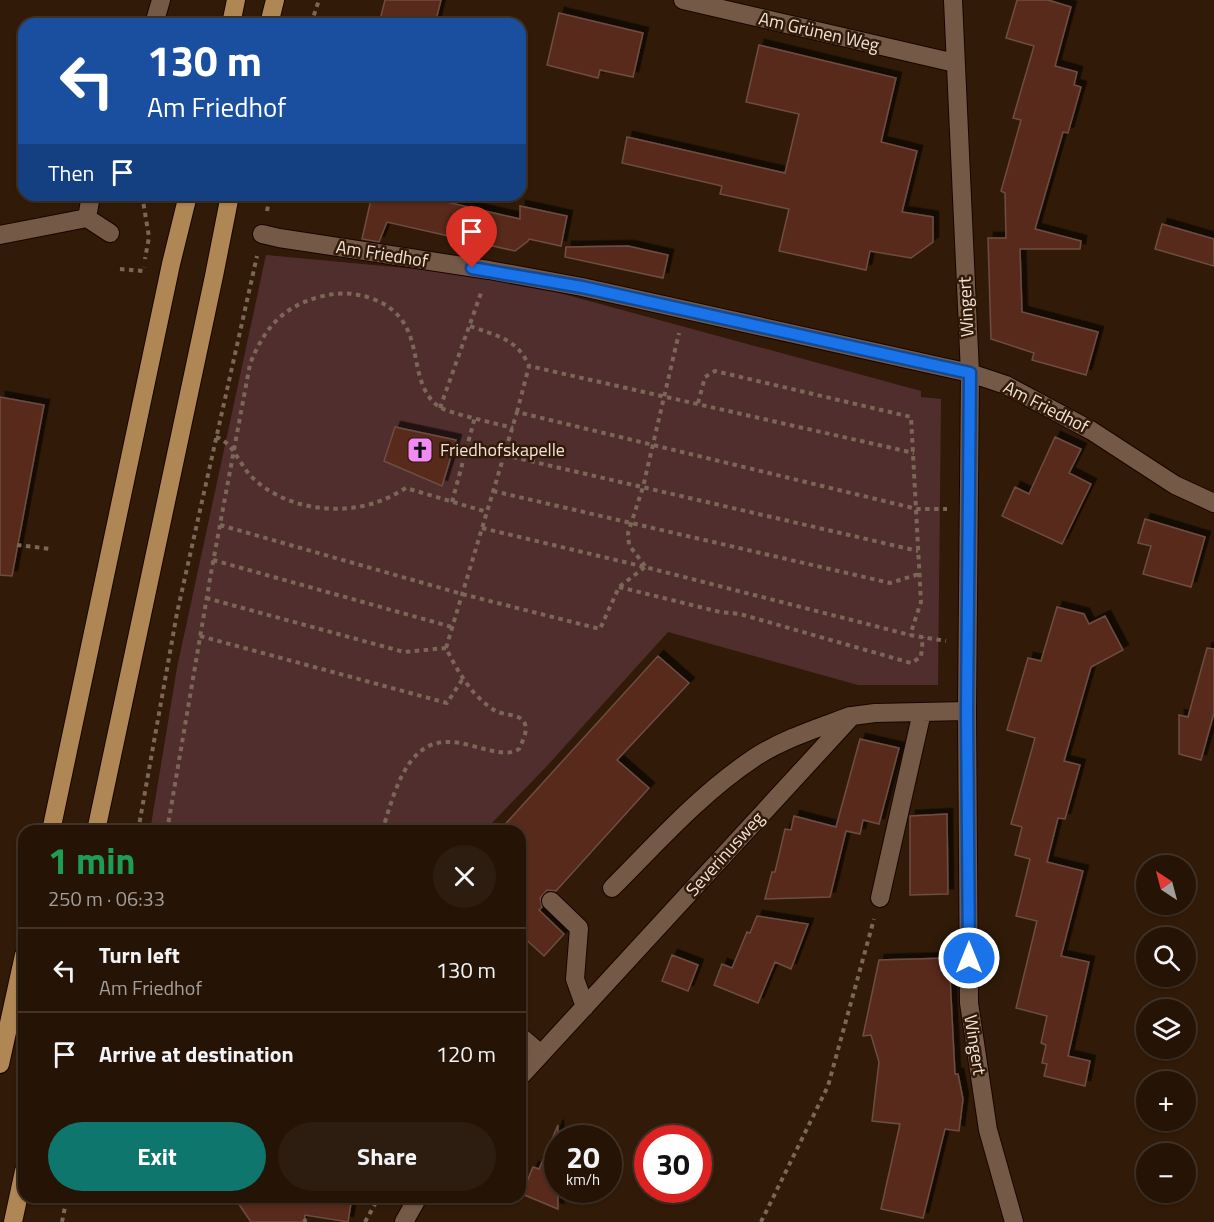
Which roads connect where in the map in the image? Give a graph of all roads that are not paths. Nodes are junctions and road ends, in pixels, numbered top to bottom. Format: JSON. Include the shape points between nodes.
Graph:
{"nodes":[{"id":1,"x":161,"y":0,"type":"edge"},
{"id":2,"x":236,"y":0,"type":"edge"},
{"id":3,"x":275,"y":0,"type":"edge"},
{"id":4,"x":683,"y":0,"type":"edge"},
{"id":5,"x":953,"y":0,"type":"edge"},
{"id":6,"x":156,"y":18,"type":"edge"},
{"id":7,"x":232,"y":18,"type":"edge"},
{"id":8,"x":270,"y":18,"type":"edge"},
{"id":9,"x":955,"y":63,"type":"junction"},
{"id":10,"x":90,"y":201,"type":"edge"},
{"id":11,"x":187,"y":201,"type":"edge"},
{"id":12,"x":229,"y":201,"type":"edge"},
{"id":13,"x":87,"y":218,"type":"junction"},
{"id":14,"x":110,"y":232,"type":"dead end"},
{"id":15,"x":262,"y":234,"type":"road end"},
{"id":16,"x":0,"y":235,"type":"edge"},
{"id":17,"x":970,"y":373,"type":"junction"},
{"id":18,"x":1214,"y":503,"type":"edge"},
{"id":19,"x":967,"y":711,"type":"junction"},
{"id":20,"x":922,"y":712,"type":"junction"},
{"id":21,"x":852,"y":716,"type":"junction"},
{"id":22,"x":52,"y":825,"type":"edge"},
{"id":23,"x":97,"y":825,"type":"edge"},
{"id":24,"x":612,"y":888,"type":"dead end"},
{"id":25,"x":880,"y":898,"type":"road end"},
{"id":26,"x":551,"y":901,"type":"dead end"},
{"id":27,"x":18,"y":982,"type":"edge"},
{"id":28,"x":585,"y":1007,"type":"junction"},
{"id":29,"x":526,"y":1041,"type":"edge"},
{"id":30,"x":541,"y":1054,"type":"junction"},
{"id":31,"x":0,"y":1064,"type":"edge"},
{"id":32,"x":526,"y":1070,"type":"edge"},
{"id":33,"x":18,"y":1199,"type":"edge"},
{"id":34,"x":415,"y":1203,"type":"edge"},
{"id":35,"x":13,"y":1222,"type":"edge"},
{"id":36,"x":404,"y":1222,"type":"edge"},
{"id":37,"x":1014,"y":1222,"type":"edge"}],
"edges":[{"from":1,"to":6,"type":"street"},
{"from":2,"to":7,"type":"main road"},
{"from":3,"to":8,"type":"main road"},
{"from":4,"to":9,"type":"street","name":"Am Grünen Weg"},
{"from":5,"to":9,"type":"street","name":"Wingert"},
{"from":9,"to":17,"type":"street","name":"Wingert"},
{"from":10,"to":13,"type":"street"},
{"from":11,"to":22,"type":"main road"},
{"from":12,"to":23,"type":"main road"},
{"from":13,"to":14,"type":"street"},
{"from":13,"to":16,"type":"street"},
{"from":15,"to":17,"type":"street","name":"Am Friedhof","via":[[582,287]]},
{"from":17,"to":18,"type":"street","name":"Am Friedhof","via":[[1006,385],[1092,431],[1175,485]]},
{"from":17,"to":19,"type":"street","name":"Wingert"},
{"from":19,"to":20,"type":"street"},
{"from":19,"to":37,"type":"street","name":"Wingert","via":[[969,1003],[988,1130]]},
{"from":20,"to":21,"type":"street"},
{"from":20,"to":25,"type":"street"},
{"from":21,"to":24,"type":"street","via":[[806,732],[755,757],[703,797]]},
{"from":21,"to":28,"type":"street","name":"Severinusweg"},
{"from":26,"to":28,"type":"street","via":[[579,928],[575,979]]},
{"from":27,"to":31,"type":"main road"},
{"from":28,"to":30,"type":"street","name":"Severinusweg"},
{"from":29,"to":30,"type":"street"},
{"from":30,"to":32,"type":"street","name":"Severinusweg"},
{"from":33,"to":35,"type":"main road"},
{"from":34,"to":36,"type":"street"}]}
